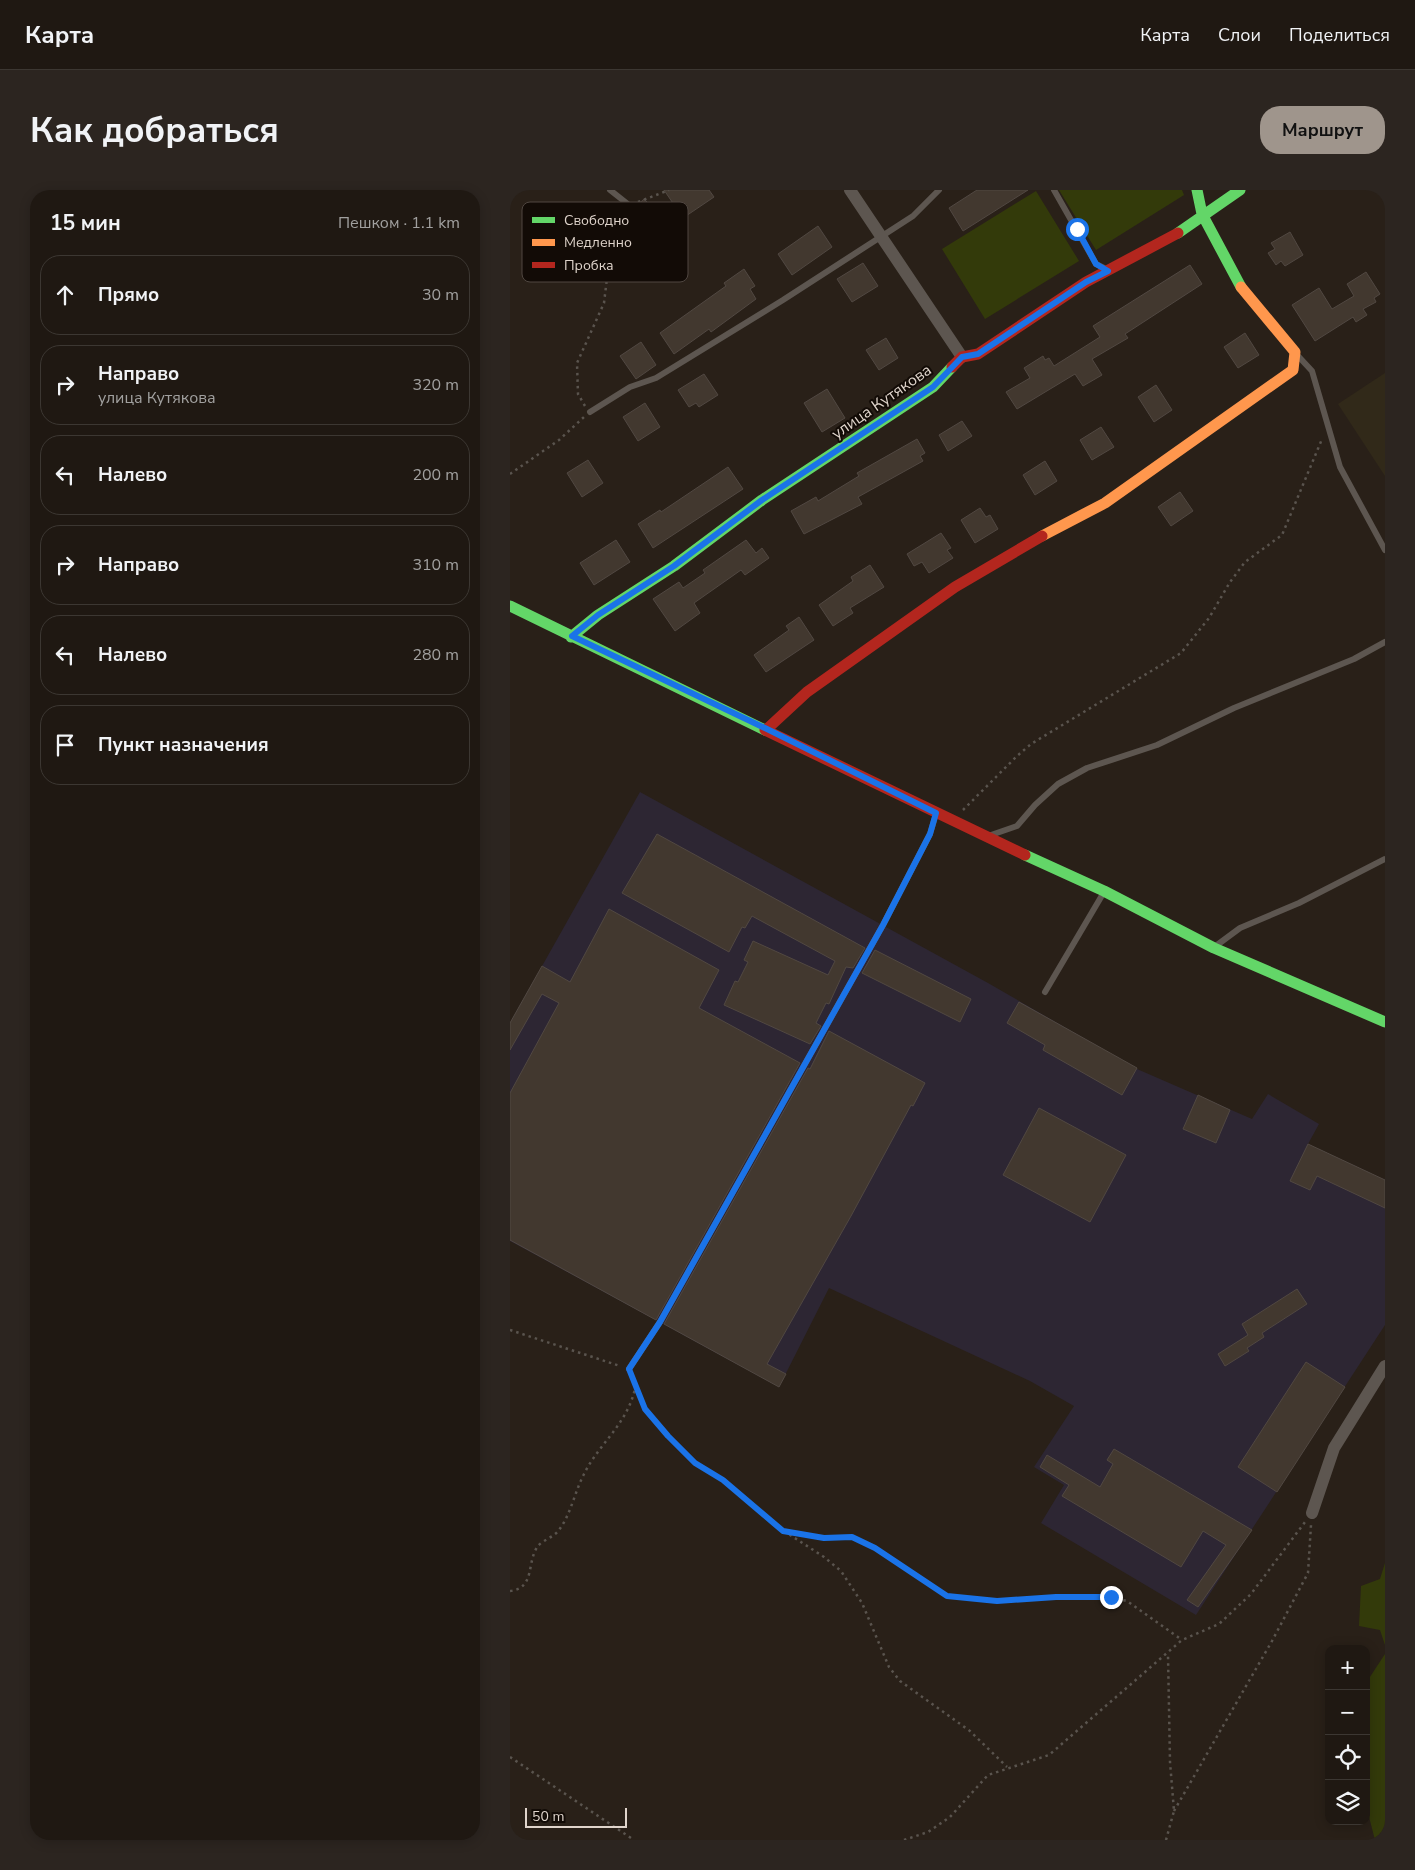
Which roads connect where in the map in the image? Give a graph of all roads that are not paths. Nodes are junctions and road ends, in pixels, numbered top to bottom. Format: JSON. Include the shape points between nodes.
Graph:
{"nodes":[{"id":1,"x":610,"y":190,"type":"edge"},
{"id":2,"x":850,"y":190,"type":"edge"},
{"id":3,"x":939,"y":190,"type":"edge"},
{"id":4,"x":1054,"y":190,"type":"edge"},
{"id":5,"x":1197,"y":190,"type":"edge"},
{"id":6,"x":1240,"y":190,"type":"edge"},
{"id":7,"x":625,"y":202,"type":"edge"},
{"id":8,"x":1202,"y":214,"type":"junction"},
{"id":9,"x":881,"y":237,"type":"junction"},
{"id":10,"x":1108,"y":271,"type":"junction"},
{"id":11,"x":1295,"y":352,"type":"junction"},
{"id":12,"x":962,"y":357,"type":"junction"},
{"id":13,"x":590,"y":412,"type":"road end"},
{"id":14,"x":1385,"y":550,"type":"edge"},
{"id":15,"x":510,"y":606,"type":"edge"},
{"id":16,"x":572,"y":636,"type":"junction"},
{"id":17,"x":1385,"y":642,"type":"edge"},
{"id":18,"x":767,"y":729,"type":"junction"},
{"id":19,"x":936,"y":813,"type":"junction"},
{"id":20,"x":988,"y":836,"type":"junction"},
{"id":21,"x":1385,"y":858,"type":"edge"},
{"id":22,"x":1104,"y":891,"type":"junction"},
{"id":23,"x":1214,"y":948,"type":"junction"},
{"id":24,"x":1045,"y":992,"type":"dead end"},
{"id":25,"x":1385,"y":1022,"type":"edge"},
{"id":26,"x":1385,"y":1366,"type":"edge"},
{"id":27,"x":629,"y":1369,"type":"road end"},
{"id":28,"x":1312,"y":1513,"type":"road end"}],
"edges":[{"from":1,"to":7,"type":"lane"},
{"from":2,"to":9,"type":"street"},
{"from":3,"to":9,"type":"lane","via":[[913,216]]},
{"from":4,"to":10,"type":"lane","via":[[1096,264]]},
{"from":5,"to":8,"type":"street"},
{"from":6,"to":8,"type":"street","name":"улица Кутякова"},
{"from":8,"to":10,"type":"street","name":"улица Кутякова","via":[[1171,238]]},
{"from":8,"to":11,"type":"street","via":[[1238,284]]},
{"from":9,"to":12,"type":"street"},
{"from":9,"to":13,"type":"lane","via":[[656,378],[630,387]]},
{"from":10,"to":12,"type":"street","name":"улица Кутякова","via":[[1086,282],[978,354]]},
{"from":11,"to":14,"type":"lane","via":[[1312,371],[1340,467]]},
{"from":11,"to":18,"type":"street","via":[[1293,370],[1105,503],[1025,544],[955,587],[807,692]]},
{"from":12,"to":16,"type":"street","name":"улица Кутякова","via":[[933,387],[762,500]]},
{"from":15,"to":16,"type":"street"},
{"from":16,"to":18,"type":"street"},
{"from":17,"to":20,"type":"lane","via":[[1354,659],[1234,708],[1157,745],[1086,768],[1058,784],[1035,804],[1018,826]]},
{"from":18,"to":19,"type":"street"},
{"from":19,"to":20,"type":"street"},
{"from":19,"to":27,"type":"lane","via":[[930,834],[883,925],[660,1322]]},
{"from":20,"to":22,"type":"street"},
{"from":21,"to":23,"type":"lane","via":[[1299,903],[1240,928]]},
{"from":22,"to":23,"type":"street"},
{"from":22,"to":24,"type":"lane"},
{"from":23,"to":25,"type":"street"},
{"from":26,"to":28,"type":"street","via":[[1334,1448]]}]}
